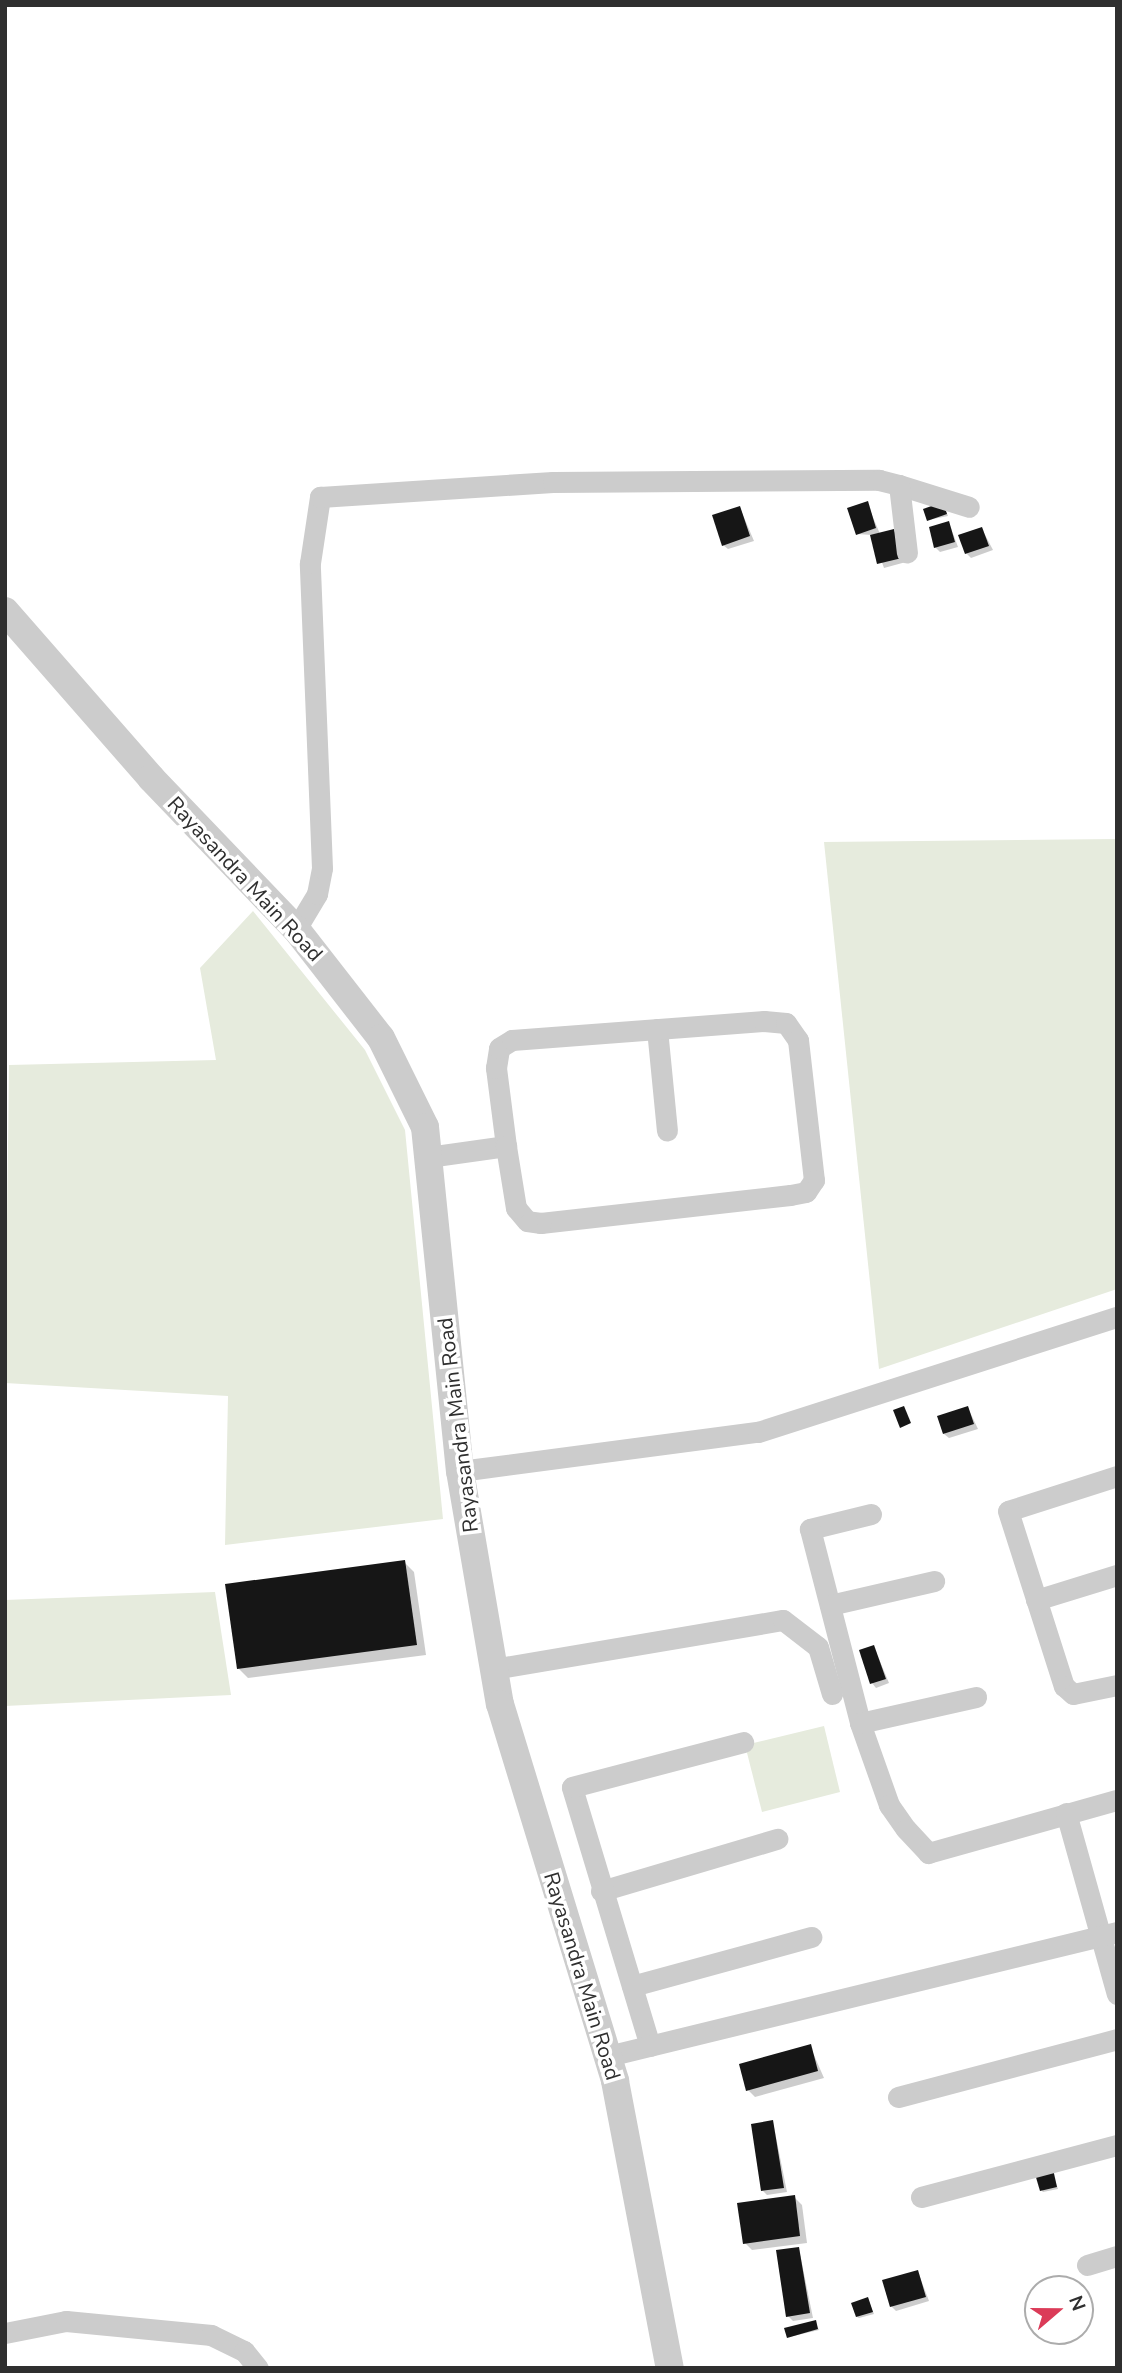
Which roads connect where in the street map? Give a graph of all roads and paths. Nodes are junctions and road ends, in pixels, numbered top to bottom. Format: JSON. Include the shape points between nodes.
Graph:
{"nodes":[{"id":1,"x":898,"y":485,"type":"junction"},
{"id":2,"x":969,"y":507,"type":"dead end"},
{"id":3,"x":907,"y":553,"type":"dead end"},
{"id":4,"x":5,"y":611,"type":"edge"},
{"id":5,"x":296,"y":929,"type":"junction"},
{"id":6,"x":657,"y":1029,"type":"junction"},
{"id":7,"x":667,"y":1131,"type":"dead end"},
{"id":8,"x":506,"y":1146,"type":"junction"},
{"id":9,"x":428,"y":1157,"type":"junction"},
{"id":10,"x":1117,"y":1317,"type":"edge"},
{"id":11,"x":460,"y":1471,"type":"junction"},
{"id":12,"x":1117,"y":1476,"type":"edge"},
{"id":13,"x":870,"y":1514,"type":"dead end"},
{"id":14,"x":1117,"y":1575,"type":"edge"},
{"id":15,"x":934,"y":1581,"type":"dead end"},
{"id":16,"x":1036,"y":1600,"type":"junction"},
{"id":17,"x":830,"y":1605,"type":"junction"},
{"id":18,"x":493,"y":1669,"type":"junction"},
{"id":19,"x":1117,"y":1685,"type":"edge"},
{"id":20,"x":832,"y":1694,"type":"dead end"},
{"id":21,"x":976,"y":1698,"type":"dead end"},
{"id":22,"x":860,"y":1723,"type":"junction"},
{"id":23,"x":743,"y":1742,"type":"dead end"},
{"id":24,"x":1117,"y":1800,"type":"edge"},
{"id":25,"x":1066,"y":1813,"type":"junction"},
{"id":26,"x":777,"y":1839,"type":"dead end"},
{"id":27,"x":601,"y":1891,"type":"junction"},
{"id":28,"x":1109,"y":1935,"type":"edge"},
{"id":29,"x":811,"y":1937,"type":"dead end"},
{"id":30,"x":632,"y":1986,"type":"junction"},
{"id":31,"x":1117,"y":1994,"type":"edge"},
{"id":32,"x":1117,"y":2039,"type":"edge"},
{"id":33,"x":650,"y":2046,"type":"junction"},
{"id":34,"x":608,"y":2056,"type":"junction"},
{"id":35,"x":898,"y":2097,"type":"dead end"},
{"id":36,"x":1117,"y":2145,"type":"edge"},
{"id":37,"x":921,"y":2197,"type":"dead end"},
{"id":38,"x":1117,"y":2256,"type":"edge"},
{"id":39,"x":1087,"y":2265,"type":"dead end"},
{"id":40,"x":5,"y":2333,"type":"edge"},
{"id":41,"x":258,"y":2368,"type":"edge"},
{"id":42,"x":670,"y":2368,"type":"edge"}],
"edges":[{"from":1,"to":2,"type":"street"},
{"from":1,"to":3,"type":"street"},
{"from":1,"to":5,"type":"street","via":[[854,479],[553,482],[320,497],[310,563],[322,868],[317,894]]},
{"from":4,"to":5,"type":"street","name":"Rayasandra Main Road","via":[[151,778]]},
{"from":5,"to":9,"type":"street","name":"Rayasandra Main Road","via":[[406,1080],[425,1127]]},
{"from":6,"to":7,"type":"street"},
{"from":6,"to":8,"type":"street","via":[[513,1040],[499,1048]]},
{"from":6,"to":8,"type":"street","via":[[786,1023],[798,1040],[814,1180],[806,1192],[527,1221],[516,1208]]},
{"from":8,"to":9,"type":"street"},
{"from":9,"to":11,"type":"street","name":"Rayasandra Main Road"},
{"from":10,"to":11,"type":"street","via":[[758,1432]]},
{"from":11,"to":18,"type":"street","name":"Rayasandra Main Road"},
{"from":12,"to":16,"type":"street","via":[[1008,1511]]},
{"from":13,"to":17,"type":"street","via":[[810,1528]]},
{"from":14,"to":16,"type":"street"},
{"from":15,"to":17,"type":"street"},
{"from":16,"to":19,"type":"street","via":[[1064,1686],[1073,1694]]},
{"from":17,"to":22,"type":"street"},
{"from":18,"to":20,"type":"street","via":[[783,1620],[818,1647]]},
{"from":18,"to":34,"type":"street","name":"Rayasandra Main Road","via":[[524,1792]]},
{"from":21,"to":22,"type":"street"},
{"from":22,"to":25,"type":"street","via":[[889,1804],[928,1853]]},
{"from":23,"to":27,"type":"street","via":[[572,1787]]},
{"from":24,"to":25,"type":"street"},
{"from":25,"to":28,"type":"street"},
{"from":26,"to":27,"type":"street"},
{"from":27,"to":30,"type":"street"},
{"from":28,"to":31,"type":"street"},
{"from":28,"to":33,"type":"street"},
{"from":29,"to":30,"type":"street"},
{"from":30,"to":33,"type":"street"},
{"from":32,"to":35,"type":"street"},
{"from":33,"to":34,"type":"street"},
{"from":34,"to":42,"type":"street","name":"Rayasandra Main Road"},
{"from":36,"to":37,"type":"street"},
{"from":38,"to":39,"type":"street"},
{"from":40,"to":41,"type":"street","via":[[66,2321],[211,2335],[244,2351]]}]}
